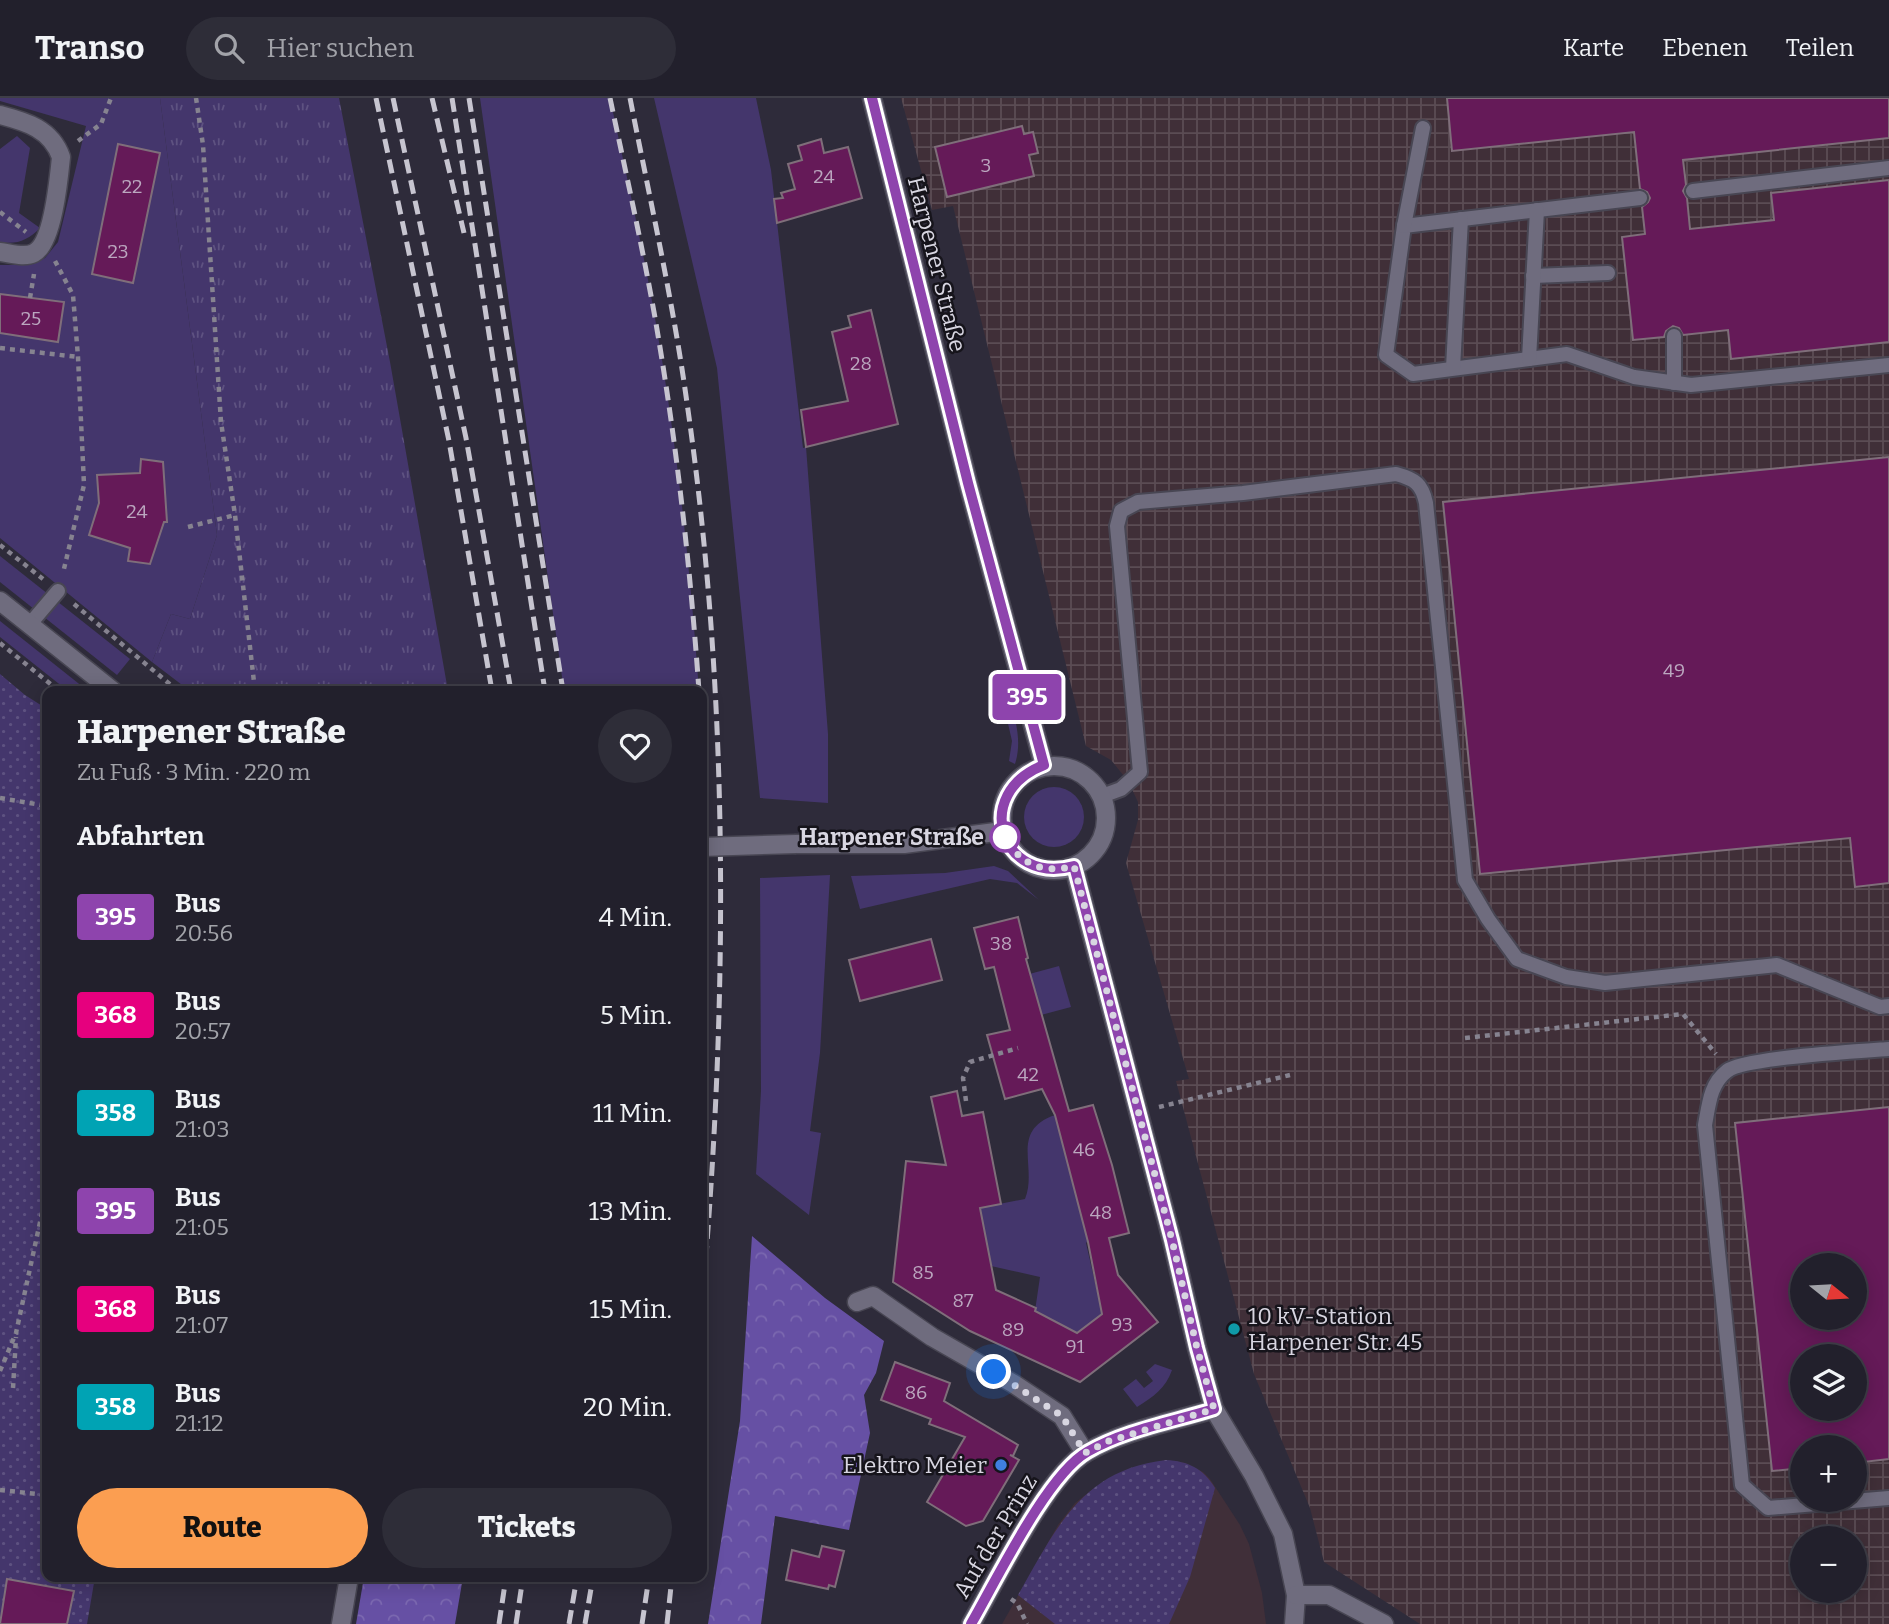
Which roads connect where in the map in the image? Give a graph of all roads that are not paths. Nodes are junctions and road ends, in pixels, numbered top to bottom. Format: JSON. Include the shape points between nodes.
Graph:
{"nodes":[{"id":1,"x":872,"y":98,"type":"edge"},
{"id":2,"x":0,"y":115,"type":"edge"},
{"id":3,"x":1423,"y":128,"type":"dead end"},
{"id":4,"x":1889,"y":168,"type":"edge"},
{"id":5,"x":1693,"y":191,"type":"dead end"},
{"id":6,"x":1640,"y":198,"type":"dead end"},
{"id":7,"x":1537,"y":210,"type":"junction"},
{"id":8,"x":1461,"y":219,"type":"junction"},
{"id":9,"x":1404,"y":226,"type":"junction"},
{"id":10,"x":0,"y":252,"type":"edge"},
{"id":11,"x":1608,"y":273,"type":"dead end"},
{"id":12,"x":1533,"y":276,"type":"junction"},
{"id":13,"x":1674,"y":336,"type":"dead end"},
{"id":14,"x":1530,"y":359,"type":"junction"},
{"id":15,"x":1889,"y":365,"type":"edge"},
{"id":16,"x":1452,"y":368,"type":"junction"},
{"id":17,"x":1674,"y":383,"type":"junction"},
{"id":18,"x":58,"y":591,"type":"road end"},
{"id":19,"x":0,"y":601,"type":"edge"},
{"id":20,"x":30,"y":624,"type":"junction"},
{"id":21,"x":107,"y":686,"type":"edge"},
{"id":22,"x":1044,"y":765,"type":"junction"},
{"id":23,"x":1102,"y":796,"type":"junction"},
{"id":24,"x":1003,"y":831,"type":"junction"},
{"id":25,"x":707,"y":847,"type":"edge"},
{"id":26,"x":1074,"y":866,"type":"junction"},
{"id":27,"x":1889,"y":1006,"type":"edge"},
{"id":28,"x":1889,"y":1049,"type":"edge"},
{"id":29,"x":857,"y":1302,"type":"dead end"},
{"id":30,"x":1214,"y":1409,"type":"junction"},
{"id":31,"x":1085,"y":1453,"type":"junction"},
{"id":32,"x":1889,"y":1498,"type":"edge"},
{"id":33,"x":348,"y":1582,"type":"edge"},
{"id":34,"x":1296,"y":1595,"type":"junction"},
{"id":35,"x":341,"y":1624,"type":"edge"},
{"id":36,"x":971,"y":1624,"type":"edge"},
{"id":37,"x":1294,"y":1624,"type":"edge"},
{"id":38,"x":1384,"y":1624,"type":"edge"}],
"edges":[{"from":1,"to":22,"type":"street","name":"Harpener Straße","via":[[964,470]]},
{"from":2,"to":10,"type":"street","via":[[49,135],[59,151],[60,170],[48,234],[41,246],[24,255]]},
{"from":3,"to":9,"type":"lane"},
{"from":4,"to":5,"type":"lane"},
{"from":6,"to":7,"type":"lane"},
{"from":7,"to":8,"type":"lane"},
{"from":7,"to":12,"type":"lane"},
{"from":8,"to":9,"type":"lane"},
{"from":8,"to":16,"type":"lane"},
{"from":9,"to":16,"type":"lane","via":[[1386,355],[1413,374]]},
{"from":11,"to":12,"type":"lane"},
{"from":12,"to":14,"type":"lane"},
{"from":13,"to":17,"type":"lane"},
{"from":14,"to":16,"type":"lane"},
{"from":14,"to":17,"type":"lane","via":[[1567,354],[1634,377]]},
{"from":15,"to":17,"type":"lane"},
{"from":18,"to":20,"type":"lane"},
{"from":19,"to":20,"type":"street"},
{"from":20,"to":21,"type":"street"},
{"from":22,"to":23,"type":"street","via":[[1079,771]]},
{"from":22,"to":24,"type":"street","via":[[1015,782],[1001,813]]},
{"from":23,"to":26,"type":"street","via":[[1107,812],[1099,844]]},
{"from":23,"to":27,"type":"lane","via":[[1121,789],[1140,772],[1117,526],[1121,511],[1138,502],[1396,474],[1413,478],[1426,503],[1465,880],[1517,959],[1566,977],[1605,983],[1777,965],[1880,1007]]},
{"from":24,"to":25,"type":"street","bridge":true,"via":[[904,844]]},
{"from":24,"to":26,"type":"street","via":[[1017,856],[1031,865],[1060,870]]},
{"from":26,"to":30,"type":"street"},
{"from":28,"to":32,"type":"lane","via":[[1753,1062],[1728,1069],[1712,1088],[1705,1125],[1742,1485],[1768,1508]]},
{"from":29,"to":31,"type":"street","via":[[873,1296],[932,1337],[1014,1384],[1062,1416]]},
{"from":30,"to":31,"type":"street","name":"Auf der Prinz","via":[[1109,1441]]},
{"from":30,"to":34,"type":"street","via":[[1283,1534]]},
{"from":31,"to":36,"type":"street","name":"Auf der Prinz","via":[[1040,1505]]},
{"from":33,"to":35,"type":"street"},
{"from":34,"to":37,"type":"street"},
{"from":34,"to":38,"type":"street","via":[[1329,1595]]}]}
